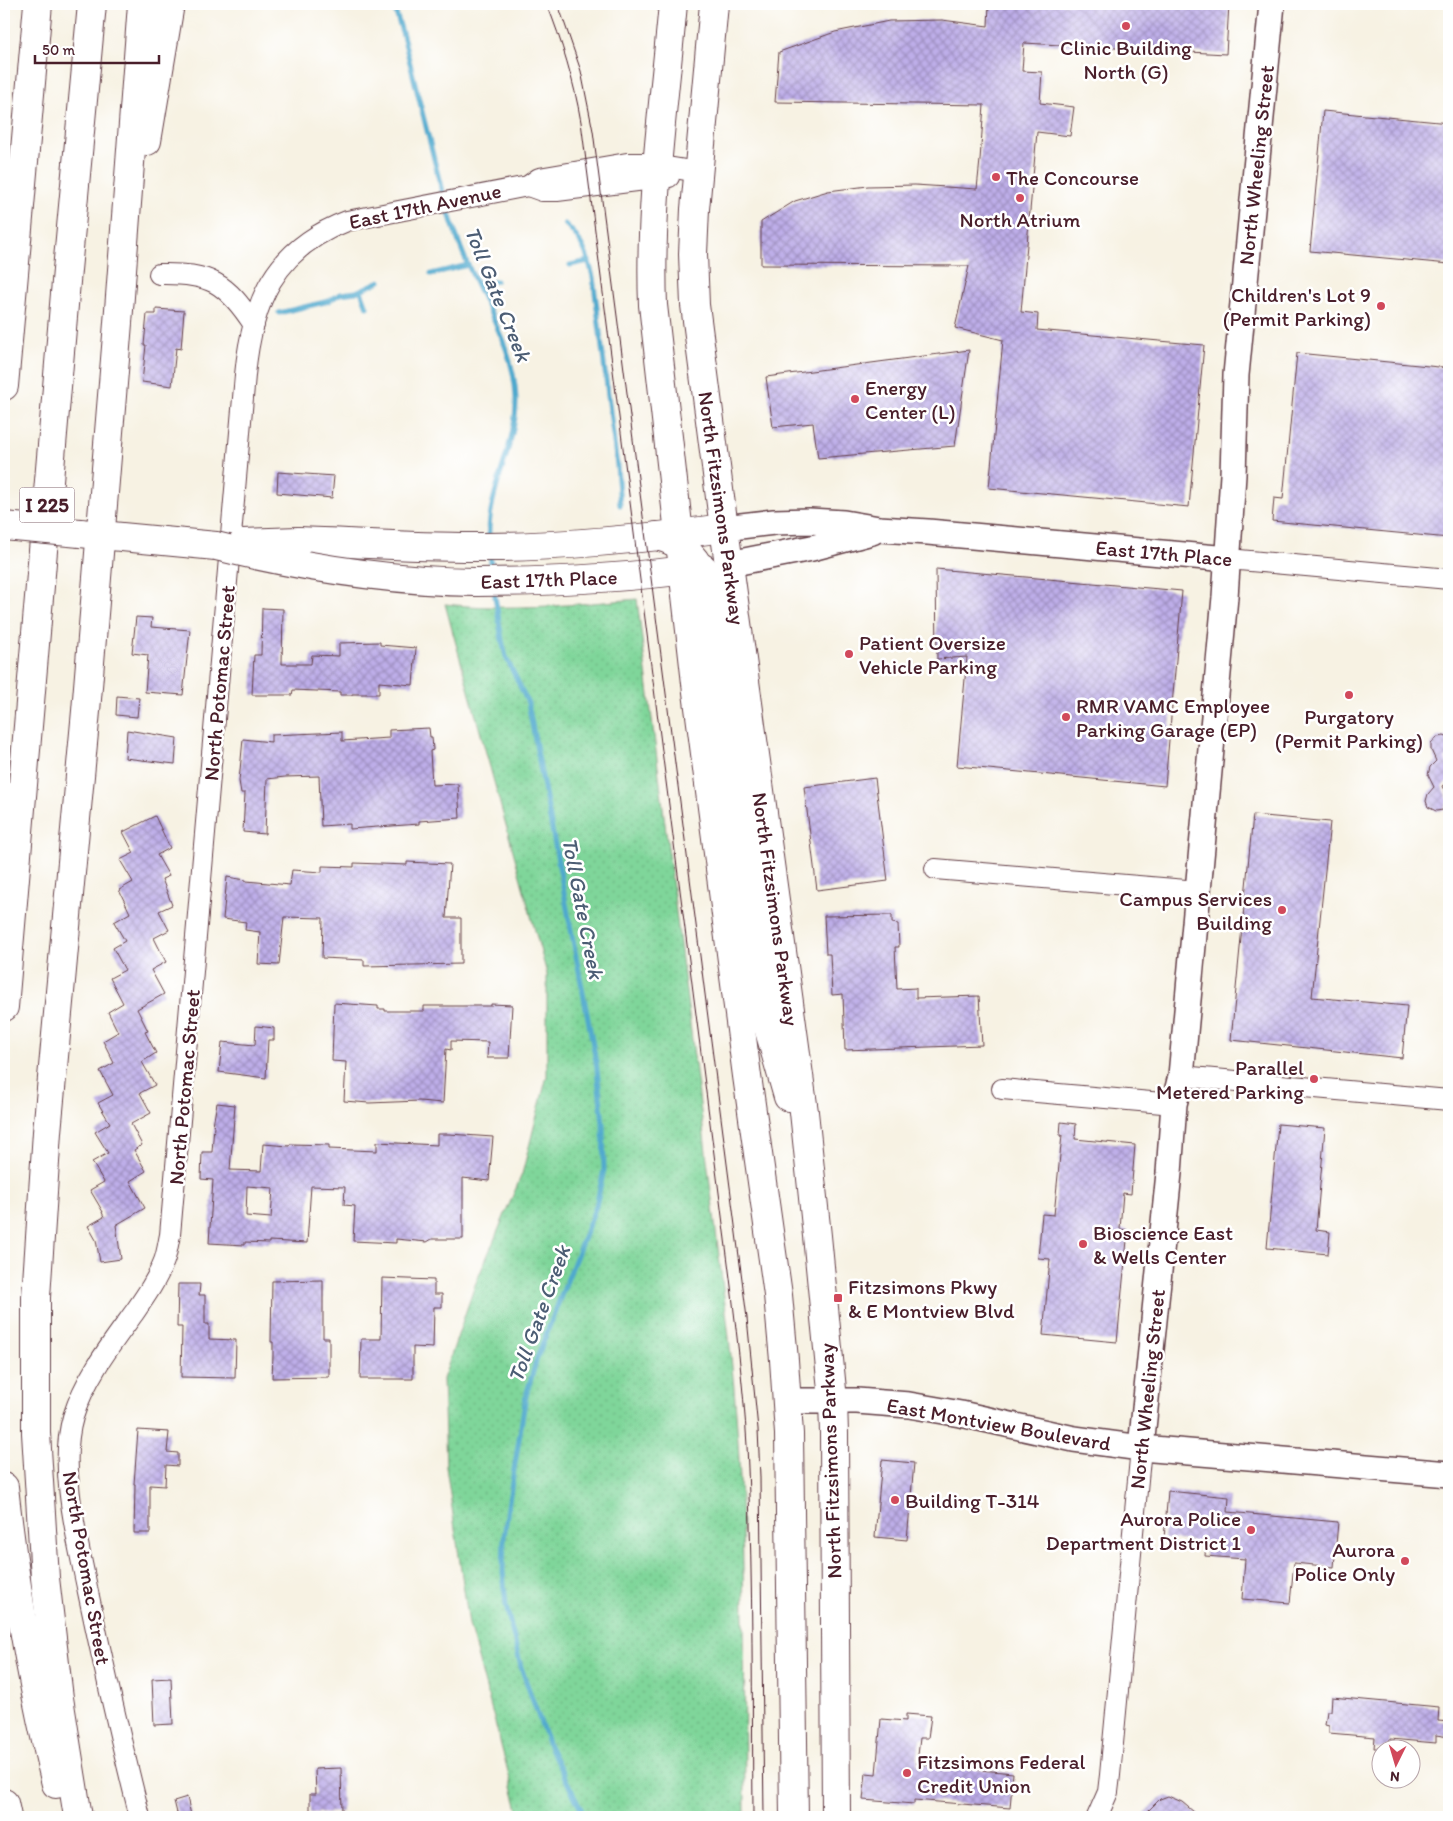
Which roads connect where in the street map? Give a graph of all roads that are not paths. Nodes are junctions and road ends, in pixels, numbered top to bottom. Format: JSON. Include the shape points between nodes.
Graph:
{"nodes":[{"id":1,"x":38,"y":4,"type":"edge"},
{"id":2,"x":92,"y":4,"type":"edge"},
{"id":3,"x":142,"y":4,"type":"edge"},
{"id":4,"x":170,"y":4,"type":"edge"},
{"id":5,"x":673,"y":4,"type":"edge"},
{"id":6,"x":714,"y":4,"type":"edge"},
{"id":7,"x":1272,"y":4,"type":"edge"},
{"id":8,"x":658,"y":172,"type":"junction"},
{"id":9,"x":698,"y":172,"type":"junction"},
{"id":10,"x":159,"y":274,"type":"dead end"},
{"id":11,"x":118,"y":323,"type":"junction"},
{"id":12,"x":254,"y":325,"type":"junction"},
{"id":13,"x":4,"y":386,"type":"edge"},
{"id":14,"x":4,"y":526,"type":"edge"},
{"id":15,"x":724,"y":528,"type":"junction"},
{"id":16,"x":879,"y":529,"type":"junction"},
{"id":17,"x":90,"y":534,"type":"junction"},
{"id":18,"x":216,"y":546,"type":"junction"},
{"id":19,"x":681,"y":551,"type":"junction"},
{"id":20,"x":1228,"y":559,"type":"junction"},
{"id":21,"x":729,"y":564,"type":"junction"},
{"id":22,"x":1449,"y":579,"type":"edge"},
{"id":23,"x":935,"y":869,"type":"dead end"},
{"id":24,"x":1198,"y":892,"type":"junction"},
{"id":25,"x":4,"y":1007,"type":"edge"},
{"id":26,"x":1181,"y":1076,"type":"junction"},
{"id":27,"x":1002,"y":1089,"type":"dead end"},
{"id":28,"x":1449,"y":1100,"type":"edge"},
{"id":29,"x":1174,"y":1104,"type":"junction"},
{"id":30,"x":811,"y":1172,"type":"junction"},
{"id":31,"x":832,"y":1400,"type":"junction"},
{"id":32,"x":788,"y":1401,"type":"junction"},
{"id":33,"x":1141,"y":1448,"type":"junction"},
{"id":34,"x":1449,"y":1474,"type":"edge"},
{"id":35,"x":4,"y":1487,"type":"edge"},
{"id":36,"x":4,"y":1803,"type":"edge"},
{"id":37,"x":7,"y":1817,"type":"edge"},
{"id":38,"x":64,"y":1817,"type":"edge"},
{"id":39,"x":78,"y":1817,"type":"edge"},
{"id":40,"x":140,"y":1817,"type":"edge"},
{"id":41,"x":794,"y":1817,"type":"edge"},
{"id":42,"x":836,"y":1817,"type":"edge"},
{"id":43,"x":1097,"y":1817,"type":"edge"}],
"edges":[{"from":1,"to":13,"type":"main road"},
{"from":2,"to":25,"type":"main road","number":"I 225"},
{"from":3,"to":11,"type":"main road"},
{"from":4,"to":11,"type":"main road"},
{"from":5,"to":8,"type":"main road","name":"North Fitzsimons Parkway"},
{"from":6,"to":9,"type":"main road","name":"North Fitzsimons Parkway"},
{"from":7,"to":20,"type":"street","name":"North Wheeling Street","via":[[1237,370]]},
{"from":8,"to":9,"type":"street","name":"East 17th Avenue"},
{"from":8,"to":12,"type":"street","name":"East 17th Avenue","via":[[643,163],[627,163],[539,178],[528,186],[361,217],[336,225],[302,246],[286,261],[265,290]]},
{"from":8,"to":19,"type":"main road","name":"North Fitzsimons Parkway","via":[[653,305]]},
{"from":9,"to":15,"type":"main road","name":"North Fitzsimons Parkway","via":[[695,295]]},
{"from":10,"to":12,"type":"street","via":[[193,275],[216,282],[244,309]]},
{"from":11,"to":17,"type":"main road"},
{"from":12,"to":40,"type":"street","name":"North Potomac Street","via":[[246,368],[170,1235],[157,1277],[84,1389],[68,1439],[68,1470],[77,1535],[100,1652]]},
{"from":14,"to":17,"type":"main road","name":"East 17th Place","bridge":true},
{"from":15,"to":16,"type":"street","name":"East 17th Place","via":[[809,521]]},
{"from":15,"to":19,"type":"main road","name":"East 17th Place"},
{"from":15,"to":21,"type":"main road","name":"North Fitzsimons Parkway"},
{"from":16,"to":20,"type":"street","name":"East 17th Place"},
{"from":16,"to":21,"type":"street","name":"East 17th Place","via":[[812,548]]},
{"from":17,"to":18,"type":"main road","name":"East 17th Place"},
{"from":17,"to":39,"type":"main road","via":[[38,1254],[35,1337],[38,1466],[48,1607]]},
{"from":18,"to":19,"type":"main road","name":"East 17th Place","bridge":true,"via":[[260,541],[475,547],[596,541]]},
{"from":18,"to":19,"type":"main road","name":"East 17th Place","bridge":true,"via":[[306,566],[447,582],[640,576]]},
{"from":19,"to":21,"type":"main road","name":"East 17th Place"},
{"from":19,"to":30,"type":"main road","via":[[707,587],[766,1017]]},
{"from":19,"to":32,"type":"main road","name":"North Fitzsimons Parkway","via":[[711,804],[778,1295]]},
{"from":20,"to":22,"type":"street","name":"East 17th Place"},
{"from":20,"to":24,"type":"street","name":"North Wheeling Street"},
{"from":21,"to":30,"type":"main road","name":"North Fitzsimons Parkway"},
{"from":23,"to":24,"type":"street"},
{"from":24,"to":26,"type":"street","name":"North Wheeling Street"},
{"from":26,"to":28,"type":"street"},
{"from":26,"to":29,"type":"street","name":"North Wheeling Street"},
{"from":27,"to":29,"type":"street"},
{"from":29,"to":33,"type":"street","name":"North Wheeling Street"},
{"from":30,"to":31,"type":"main road","name":"North Fitzsimons Parkway"},
{"from":31,"to":32,"type":"street","name":"East Montview Boulevard"},
{"from":31,"to":33,"type":"street","name":"East Montview Boulevard","via":[[909,1405],[1074,1439]]},
{"from":31,"to":42,"type":"main road","name":"North Fitzsimons Parkway"},
{"from":32,"to":41,"type":"main road","name":"North Fitzsimons Parkway"},
{"from":33,"to":34,"type":"street","name":"East Montview Boulevard"},
{"from":33,"to":43,"type":"street","name":"North Wheeling Street","via":[[1108,1792]]},
{"from":35,"to":38,"type":"main road","via":[[28,1654]]},
{"from":36,"to":37,"type":"main road"}]}
